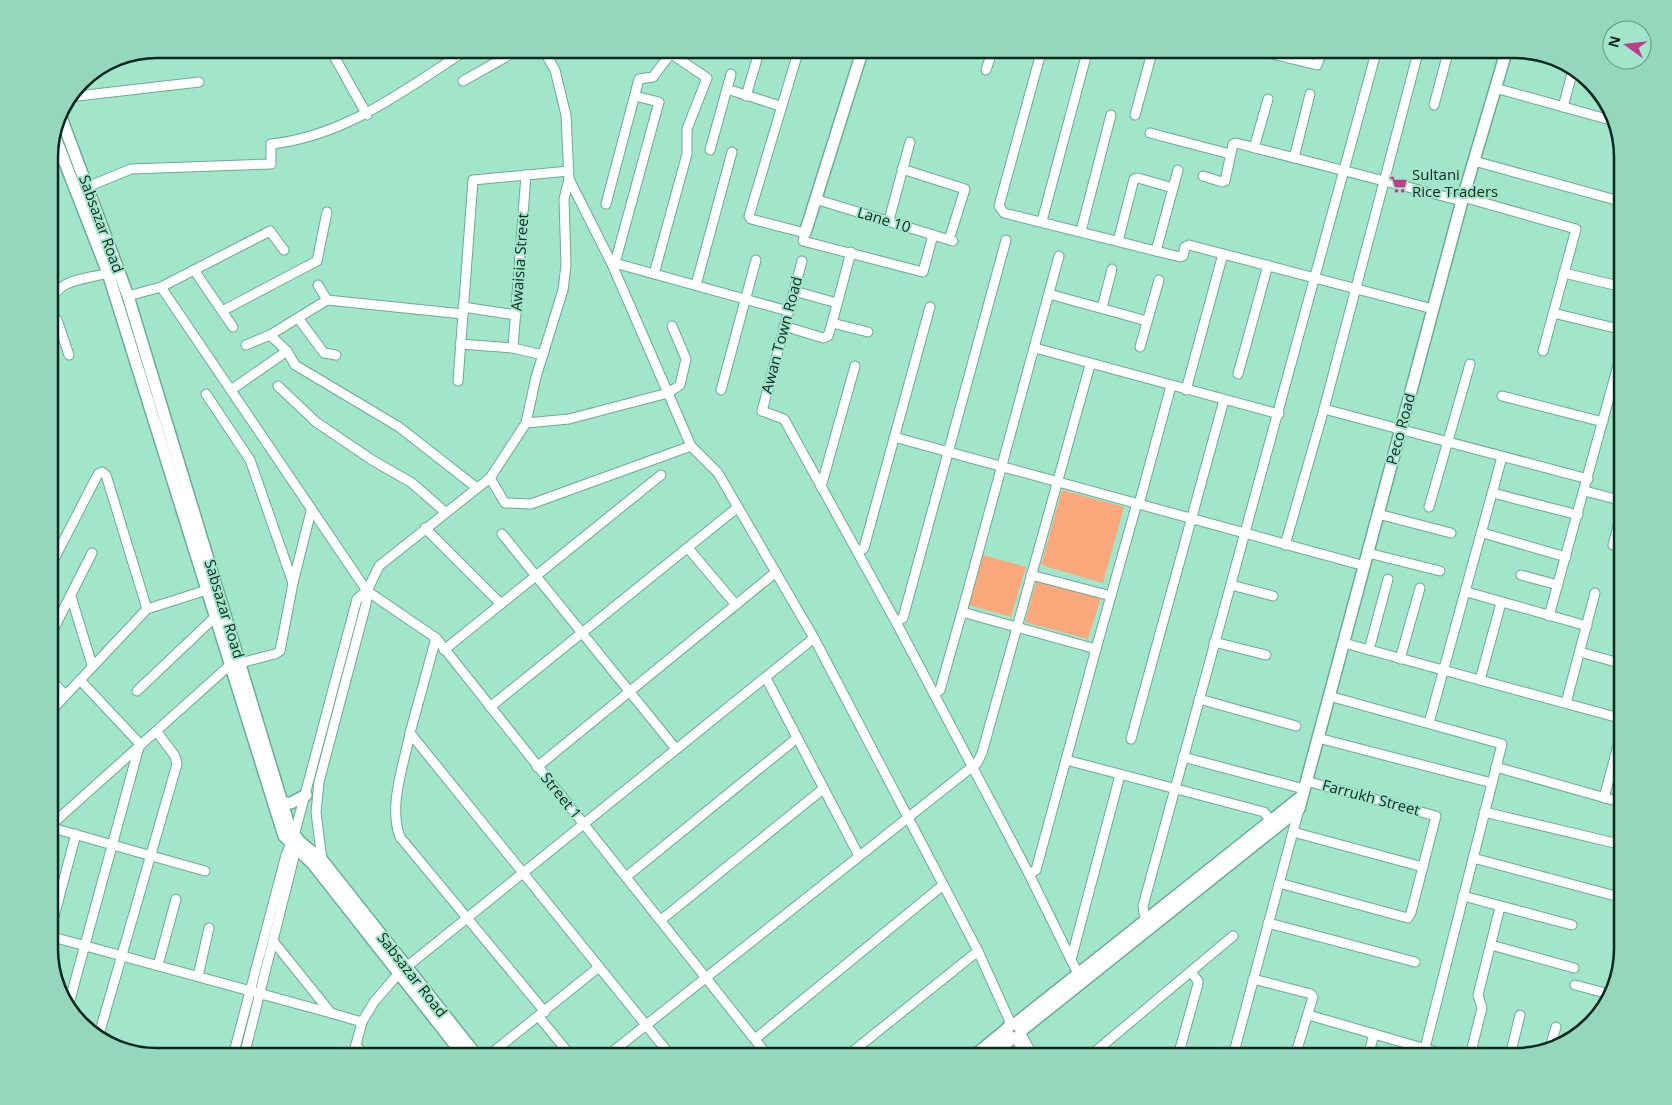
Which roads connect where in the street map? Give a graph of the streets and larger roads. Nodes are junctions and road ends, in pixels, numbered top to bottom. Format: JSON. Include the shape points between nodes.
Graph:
{"nodes":[{"id":1,"x":335,"y":58,"type":"edge"},
{"id":2,"x":454,"y":58,"type":"edge"},
{"id":3,"x":504,"y":58,"type":"edge"},
{"id":4,"x":548,"y":58,"type":"edge"},
{"id":5,"x":663,"y":58,"type":"edge"},
{"id":6,"x":677,"y":58,"type":"edge"},
{"id":7,"x":757,"y":58,"type":"edge"},
{"id":8,"x":796,"y":58,"type":"edge"},
{"id":9,"x":860,"y":58,"type":"edge"},
{"id":10,"x":991,"y":58,"type":"edge"},
{"id":11,"x":1040,"y":58,"type":"edge"},
{"id":12,"x":1086,"y":58,"type":"edge"},
{"id":13,"x":1151,"y":58,"type":"edge"},
{"id":14,"x":1297,"y":58,"type":"edge"},
{"id":15,"x":1320,"y":58,"type":"edge"},
{"id":16,"x":1375,"y":58,"type":"edge"},
{"id":17,"x":1416,"y":58,"type":"edge"},
{"id":18,"x":1447,"y":58,"type":"edge"},
{"id":19,"x":1504,"y":58,"type":"edge"},
{"id":20,"x":986,"y":70,"type":"dead end"},
{"id":21,"x":731,"y":74,"type":"dead end"},
{"id":22,"x":1572,"y":75,"type":"edge"},
{"id":23,"x":463,"y":81,"type":"dead end"},
{"id":24,"x":199,"y":82,"type":"dead end"},
{"id":25,"x":1495,"y":88,"type":"junction"},
{"id":26,"x":727,"y":90,"type":"junction"},
{"id":27,"x":1310,"y":94,"type":"dead end"},
{"id":28,"x":78,"y":96,"type":"edge"},
{"id":29,"x":635,"y":96,"type":"junction"},
{"id":30,"x":746,"y":96,"type":"junction"},
{"id":31,"x":1268,"y":99,"type":"dead end"},
{"id":32,"x":1434,"y":105,"type":"dead end"},
{"id":33,"x":780,"y":106,"type":"junction"},
{"id":34,"x":1564,"y":107,"type":"junction"},
{"id":35,"x":367,"y":114,"type":"junction"},
{"id":36,"x":1112,"y":115,"type":"dead end"},
{"id":37,"x":1135,"y":115,"type":"dead end"},
{"id":38,"x":1606,"y":119,"type":"edge"},
{"id":39,"x":63,"y":124,"type":"edge"},
{"id":40,"x":1150,"y":133,"type":"dead end"},
{"id":41,"x":910,"y":142,"type":"dead end"},
{"id":42,"x":58,"y":145,"type":"edge"},
{"id":43,"x":1254,"y":148,"type":"junction"},
{"id":44,"x":710,"y":150,"type":"dead end"},
{"id":45,"x":732,"y":152,"type":"dead end"},
{"id":46,"x":1230,"y":154,"type":"junction"},
{"id":47,"x":1294,"y":158,"type":"junction"},
{"id":48,"x":1474,"y":161,"type":"junction"},
{"id":49,"x":902,"y":169,"type":"junction"},
{"id":50,"x":1178,"y":170,"type":"dead end"},
{"id":51,"x":1344,"y":171,"type":"junction"},
{"id":52,"x":526,"y":175,"type":"junction"},
{"id":53,"x":569,"y":175,"type":"junction"},
{"id":54,"x":1203,"y":176,"type":"dead end"},
{"id":55,"x":1384,"y":181,"type":"junction"},
{"id":56,"x":87,"y":187,"type":"junction"},
{"id":57,"x":1173,"y":188,"type":"junction"},
{"id":58,"x":1462,"y":199,"type":"junction"},
{"id":59,"x":815,"y":200,"type":"junction"},
{"id":60,"x":1614,"y":200,"type":"edge"},
{"id":61,"x":606,"y":204,"type":"dead end"},
{"id":62,"x":327,"y":212,"type":"dead end"},
{"id":63,"x":889,"y":220,"type":"junction"},
{"id":64,"x":1042,"y":221,"type":"junction"},
{"id":65,"x":1081,"y":231,"type":"junction"},
{"id":66,"x":805,"y":233,"type":"junction"},
{"id":67,"x":933,"y":235,"type":"junction"},
{"id":68,"x":1006,"y":240,"type":"dead end"},
{"id":69,"x":1118,"y":241,"type":"junction"},
{"id":70,"x":284,"y":250,"type":"dead end"},
{"id":71,"x":1156,"y":251,"type":"junction"},
{"id":72,"x":851,"y":252,"type":"junction"},
{"id":73,"x":1223,"y":254,"type":"junction"},
{"id":74,"x":1059,"y":256,"type":"dead end"},
{"id":75,"x":756,"y":260,"type":"dead end"},
{"id":76,"x":802,"y":261,"type":"dead end"},
{"id":77,"x":613,"y":262,"type":"junction"},
{"id":78,"x":1268,"y":265,"type":"junction"},
{"id":79,"x":1112,"y":269,"type":"dead end"},
{"id":80,"x":194,"y":270,"type":"junction"},
{"id":81,"x":1564,"y":273,"type":"junction"},
{"id":82,"x":108,"y":274,"type":"junction"},
{"id":83,"x":654,"y":274,"type":"junction"},
{"id":84,"x":1316,"y":278,"type":"junction"},
{"id":85,"x":1158,"y":280,"type":"dead end"},
{"id":86,"x":318,"y":285,"type":"dead end"},
{"id":87,"x":696,"y":285,"type":"junction"},
{"id":88,"x":1614,"y":285,"type":"edge"},
{"id":89,"x":161,"y":287,"type":"junction"},
{"id":90,"x":58,"y":288,"type":"edge"},
{"id":91,"x":1355,"y":288,"type":"junction"},
{"id":92,"x":794,"y":291,"type":"junction"},
{"id":93,"x":1049,"y":294,"type":"junction"},
{"id":94,"x":128,"y":296,"type":"junction"},
{"id":95,"x":746,"y":299,"type":"junction"},
{"id":96,"x":327,"y":300,"type":"junction"},
{"id":97,"x":837,"y":303,"type":"junction"},
{"id":98,"x":930,"y":307,"type":"dead end"},
{"id":99,"x":1102,"y":308,"type":"junction"},
{"id":100,"x":1433,"y":309,"type":"junction"},
{"id":101,"x":463,"y":311,"type":"junction"},
{"id":102,"x":788,"y":311,"type":"junction"},
{"id":103,"x":222,"y":312,"type":"junction"},
{"id":104,"x":1553,"y":314,"type":"junction"},
{"id":105,"x":516,"y":315,"type":"junction"},
{"id":106,"x":298,"y":318,"type":"junction"},
{"id":107,"x":1147,"y":321,"type":"junction"},
{"id":108,"x":58,"y":323,"type":"edge"},
{"id":109,"x":832,"y":323,"type":"junction"},
{"id":110,"x":672,"y":326,"type":"dead end"},
{"id":111,"x":784,"y":326,"type":"junction"},
{"id":112,"x":233,"y":327,"type":"dead end"},
{"id":113,"x":1614,"y":328,"type":"edge"},
{"id":114,"x":868,"y":332,"type":"dead end"},
{"id":115,"x":270,"y":335,"type":"junction"},
{"id":116,"x":460,"y":344,"type":"junction"},
{"id":117,"x":246,"y":345,"type":"dead end"},
{"id":118,"x":1140,"y":347,"type":"dead end"},
{"id":119,"x":514,"y":348,"type":"junction"},
{"id":120,"x":1035,"y":348,"type":"junction"},
{"id":121,"x":1543,"y":351,"type":"dead end"},
{"id":122,"x":287,"y":352,"type":"junction"},
{"id":123,"x":69,"y":355,"type":"dead end"},
{"id":124,"x":336,"y":355,"type":"dead end"},
{"id":125,"x":543,"y":355,"type":"junction"},
{"id":126,"x":1090,"y":364,"type":"junction"},
{"id":127,"x":1470,"y":364,"type":"dead end"},
{"id":128,"x":855,"y":366,"type":"dead end"},
{"id":129,"x":1238,"y":374,"type":"dead end"},
{"id":130,"x":1614,"y":381,"type":"edge"},
{"id":131,"x":458,"y":382,"type":"dead end"},
{"id":132,"x":278,"y":386,"type":"dead end"},
{"id":133,"x":1171,"y":386,"type":"junction"},
{"id":134,"x":231,"y":390,"type":"junction"},
{"id":135,"x":721,"y":390,"type":"dead end"},
{"id":136,"x":1186,"y":390,"type":"junction"},
{"id":137,"x":668,"y":393,"type":"junction"},
{"id":138,"x":206,"y":394,"type":"dead end"},
{"id":139,"x":1502,"y":396,"type":"dead end"},
{"id":140,"x":1224,"y":400,"type":"junction"},
{"id":141,"x":1324,"y":409,"type":"junction"},
{"id":142,"x":1279,"y":414,"type":"junction"},
{"id":143,"x":526,"y":422,"type":"junction"},
{"id":144,"x":1603,"y":422,"type":"junction"},
{"id":145,"x":1401,"y":429,"type":"junction"},
{"id":146,"x":894,"y":437,"type":"junction"},
{"id":147,"x":1448,"y":441,"type":"junction"},
{"id":148,"x":690,"y":446,"type":"junction"},
{"id":149,"x":948,"y":451,"type":"junction"},
{"id":150,"x":1502,"y":457,"type":"junction"},
{"id":151,"x":1002,"y":466,"type":"junction"},
{"id":152,"x":662,"y":475,"type":"dead end"},
{"id":153,"x":490,"y":478,"type":"junction"},
{"id":154,"x":1588,"y":479,"type":"junction"},
{"id":155,"x":1057,"y":482,"type":"junction"},
{"id":156,"x":821,"y":487,"type":"junction"},
{"id":157,"x":477,"y":488,"type":"junction"},
{"id":158,"x":1585,"y":491,"type":"junction"},
{"id":159,"x":1493,"y":493,"type":"junction"},
{"id":160,"x":1614,"y":498,"type":"edge"},
{"id":161,"x":1138,"y":503,"type":"junction"},
{"id":162,"x":738,"y":507,"type":"junction"},
{"id":163,"x":1429,"y":508,"type":"dead end"},
{"id":164,"x":311,"y":511,"type":"junction"},
{"id":165,"x":445,"y":512,"type":"junction"},
{"id":166,"x":1378,"y":514,"type":"junction"},
{"id":167,"x":1578,"y":515,"type":"junction"},
{"id":168,"x":1191,"y":518,"type":"junction"},
{"id":169,"x":425,"y":528,"type":"junction"},
{"id":170,"x":1245,"y":532,"type":"junction"},
{"id":171,"x":1451,"y":533,"type":"dead end"},
{"id":172,"x":502,"y":534,"type":"dead end"},
{"id":173,"x":1482,"y":534,"type":"junction"},
{"id":174,"x":1614,"y":541,"type":"edge"},
{"id":175,"x":203,"y":542,"type":"junction"},
{"id":176,"x":1285,"y":545,"type":"junction"},
{"id":177,"x":1613,"y":545,"type":"dead end"},
{"id":178,"x":192,"y":546,"type":"junction"},
{"id":179,"x":688,"y":548,"type":"junction"},
{"id":180,"x":58,"y":552,"type":"edge"},
{"id":181,"x":858,"y":552,"type":"junction"},
{"id":182,"x":92,"y":553,"type":"dead end"},
{"id":183,"x":1368,"y":553,"type":"junction"},
{"id":184,"x":1566,"y":557,"type":"junction"},
{"id":185,"x":1364,"y":566,"type":"junction"},
{"id":186,"x":1440,"y":571,"type":"dead end"},
{"id":187,"x":776,"y":572,"type":"junction"},
{"id":188,"x":1031,"y":575,"type":"junction"},
{"id":189,"x":1520,"y":575,"type":"dead end"},
{"id":190,"x":536,"y":576,"type":"junction"},
{"id":191,"x":1388,"y":579,"type":"dead end"},
{"id":192,"x":293,"y":582,"type":"junction"},
{"id":193,"x":1231,"y":585,"type":"junction"},
{"id":194,"x":1558,"y":585,"type":"junction"},
{"id":195,"x":1420,"y":588,"type":"dead end"},
{"id":196,"x":211,"y":589,"type":"junction"},
{"id":197,"x":367,"y":591,"type":"junction"},
{"id":198,"x":1467,"y":592,"type":"junction"},
{"id":199,"x":1595,"y":593,"type":"dead end"},
{"id":200,"x":70,"y":596,"type":"junction"},
{"id":201,"x":1111,"y":596,"type":"junction"},
{"id":202,"x":1273,"y":596,"type":"dead end"},
{"id":203,"x":1501,"y":603,"type":"junction"},
{"id":204,"x":501,"y":604,"type":"junction"},
{"id":205,"x":736,"y":605,"type":"junction"},
{"id":206,"x":147,"y":609,"type":"junction"},
{"id":207,"x":962,"y":612,"type":"junction"},
{"id":208,"x":1549,"y":616,"type":"junction"},
{"id":209,"x":215,"y":617,"type":"junction"},
{"id":210,"x":58,"y":620,"type":"edge"},
{"id":211,"x":896,"y":622,"type":"junction"},
{"id":212,"x":1016,"y":626,"type":"junction"},
{"id":213,"x":1587,"y":626,"type":"junction"},
{"id":214,"x":582,"y":634,"type":"junction"},
{"id":215,"x":436,"y":638,"type":"junction"},
{"id":216,"x":814,"y":638,"type":"junction"},
{"id":217,"x":1214,"y":642,"type":"junction"},
{"id":218,"x":1344,"y":643,"type":"junction"},
{"id":219,"x":1096,"y":649,"type":"junction"},
{"id":220,"x":444,"y":650,"type":"junction"},
{"id":221,"x":1369,"y":650,"type":"junction"},
{"id":222,"x":1580,"y":652,"type":"junction"},
{"id":223,"x":1266,"y":655,"type":"dead end"},
{"id":224,"x":1400,"y":659,"type":"junction"},
{"id":225,"x":1614,"y":661,"type":"edge"},
{"id":226,"x":236,"y":664,"type":"junction"},
{"id":227,"x":92,"y":665,"type":"junction"},
{"id":228,"x":1443,"y":670,"type":"junction"},
{"id":229,"x":766,"y":678,"type":"junction"},
{"id":230,"x":80,"y":680,"type":"junction"},
{"id":231,"x":1480,"y":680,"type":"junction"},
{"id":232,"x":58,"y":688,"type":"edge"},
{"id":233,"x":137,"y":691,"type":"dead end"},
{"id":234,"x":628,"y":692,"type":"junction"},
{"id":235,"x":934,"y":694,"type":"junction"},
{"id":236,"x":66,"y":696,"type":"junction"},
{"id":237,"x":1330,"y":696,"type":"junction"},
{"id":238,"x":1199,"y":699,"type":"junction"},
{"id":239,"x":1566,"y":703,"type":"junction"},
{"id":240,"x":58,"y":704,"type":"edge"},
{"id":241,"x":490,"y":706,"type":"junction"},
{"id":242,"x":1614,"y":716,"type":"edge"},
{"id":243,"x":1429,"y":723,"type":"junction"},
{"id":244,"x":1296,"y":726,"type":"dead end"},
{"id":245,"x":157,"y":732,"type":"junction"},
{"id":246,"x":410,"y":733,"type":"junction"},
{"id":247,"x":797,"y":738,"type":"junction"},
{"id":248,"x":1318,"y":738,"type":"junction"},
{"id":249,"x":1131,"y":739,"type":"dead end"},
{"id":250,"x":140,"y":746,"type":"junction"},
{"id":251,"x":676,"y":749,"type":"junction"},
{"id":252,"x":1183,"y":757,"type":"junction"},
{"id":253,"x":1066,"y":760,"type":"junction"},
{"id":254,"x":1614,"y":761,"type":"edge"},
{"id":255,"x":537,"y":767,"type":"junction"},
{"id":256,"x":971,"y":767,"type":"junction"},
{"id":257,"x":1496,"y":767,"type":"junction"},
{"id":258,"x":1120,"y":775,"type":"junction"},
{"id":259,"x":1492,"y":784,"type":"junction"},
{"id":260,"x":823,"y":789,"type":"junction"},
{"id":261,"x":1174,"y":789,"type":"junction"},
{"id":262,"x":1304,"y":789,"type":"junction"},
{"id":263,"x":306,"y":795,"type":"junction"},
{"id":264,"x":1604,"y":798,"type":"junction"},
{"id":265,"x":1614,"y":801,"type":"edge"},
{"id":266,"x":282,"y":803,"type":"junction"},
{"id":267,"x":1299,"y":809,"type":"junction"},
{"id":268,"x":1484,"y":812,"type":"junction"},
{"id":269,"x":909,"y":817,"type":"junction"},
{"id":270,"x":58,"y":819,"type":"edge"},
{"id":271,"x":1273,"y":824,"type":"junction"},
{"id":272,"x":584,"y":825,"type":"junction"},
{"id":273,"x":58,"y":829,"type":"edge"},
{"id":274,"x":1292,"y":832,"type":"junction"},
{"id":275,"x":76,"y":834,"type":"junction"},
{"id":276,"x":1614,"y":842,"type":"edge"},
{"id":277,"x":295,"y":843,"type":"junction"},
{"id":278,"x":114,"y":845,"type":"junction"},
{"id":279,"x":150,"y":855,"type":"junction"},
{"id":280,"x":859,"y":856,"type":"junction"},
{"id":281,"x":1472,"y":858,"type":"junction"},
{"id":282,"x":322,"y":860,"type":"junction"},
{"id":283,"x":1423,"y":867,"type":"junction"},
{"id":284,"x":206,"y":871,"type":"dead end"},
{"id":285,"x":524,"y":872,"type":"junction"},
{"id":286,"x":1029,"y":874,"type":"junction"},
{"id":287,"x":626,"y":877,"type":"junction"},
{"id":288,"x":1279,"y":884,"type":"junction"},
{"id":289,"x":943,"y":885,"type":"junction"},
{"id":290,"x":1463,"y":896,"type":"junction"},
{"id":291,"x":1614,"y":896,"type":"edge"},
{"id":292,"x":176,"y":899,"type":"dead end"},
{"id":293,"x":58,"y":902,"type":"edge"},
{"id":294,"x":1500,"y":907,"type":"junction"},
{"id":295,"x":468,"y":917,"type":"junction"},
{"id":296,"x":661,"y":920,"type":"junction"},
{"id":297,"x":1149,"y":923,"type":"junction"},
{"id":298,"x":1268,"y":923,"type":"junction"},
{"id":299,"x":1572,"y":925,"type":"dead end"},
{"id":300,"x":209,"y":928,"type":"dead end"},
{"id":301,"x":1233,"y":936,"type":"dead end"},
{"id":302,"x":58,"y":939,"type":"edge"},
{"id":303,"x":273,"y":941,"type":"junction"},
{"id":304,"x":1491,"y":946,"type":"junction"},
{"id":305,"x":84,"y":947,"type":"junction"},
{"id":306,"x":978,"y":951,"type":"junction"},
{"id":307,"x":121,"y":957,"type":"junction"},
{"id":308,"x":1071,"y":960,"type":"junction"},
{"id":309,"x":1415,"y":962,"type":"dead end"},
{"id":310,"x":158,"y":965,"type":"junction"},
{"id":311,"x":599,"y":967,"type":"junction"},
{"id":312,"x":1574,"y":968,"type":"dead end"},
{"id":313,"x":402,"y":970,"type":"junction"},
{"id":314,"x":1191,"y":972,"type":"junction"},
{"id":315,"x":198,"y":976,"type":"junction"},
{"id":316,"x":705,"y":978,"type":"junction"},
{"id":317,"x":1080,"y":978,"type":"junction"},
{"id":318,"x":1253,"y":980,"type":"junction"},
{"id":319,"x":1575,"y":985,"type":"dead end"},
{"id":320,"x":255,"y":993,"type":"junction"},
{"id":321,"x":1604,"y":993,"type":"edge"},
{"id":322,"x":71,"y":998,"type":"edge"},
{"id":323,"x":330,"y":1013,"type":"junction"},
{"id":324,"x":542,"y":1014,"type":"junction"},
{"id":325,"x":1309,"y":1014,"type":"junction"},
{"id":326,"x":1520,"y":1014,"type":"dead end"},
{"id":327,"x":362,"y":1022,"type":"junction"},
{"id":328,"x":646,"y":1025,"type":"junction"},
{"id":329,"x":1556,"y":1027,"type":"dead end"},
{"id":330,"x":100,"y":1030,"type":"edge"},
{"id":331,"x":1015,"y":1031,"type":"junction"},
{"id":332,"x":1374,"y":1034,"type":"junction"},
{"id":333,"x":755,"y":1039,"type":"junction"},
{"id":334,"x":1552,"y":1040,"type":"edge"},
{"id":335,"x":356,"y":1045,"type":"junction"},
{"id":336,"x":236,"y":1048,"type":"edge"},
{"id":337,"x":245,"y":1048,"type":"edge"},
{"id":338,"x":355,"y":1048,"type":"edge"},
{"id":339,"x":358,"y":1048,"type":"edge"},
{"id":340,"x":458,"y":1048,"type":"edge"},
{"id":341,"x":470,"y":1048,"type":"edge"},
{"id":342,"x":498,"y":1048,"type":"edge"},
{"id":343,"x":565,"y":1048,"type":"edge"},
{"id":344,"x":617,"y":1048,"type":"edge"},
{"id":345,"x":665,"y":1048,"type":"edge"},
{"id":346,"x":762,"y":1048,"type":"edge"},
{"id":347,"x":857,"y":1048,"type":"edge"},
{"id":348,"x":987,"y":1048,"type":"edge"},
{"id":349,"x":998,"y":1048,"type":"edge"},
{"id":350,"x":1022,"y":1048,"type":"edge"},
{"id":351,"x":1027,"y":1048,"type":"edge"},
{"id":352,"x":1100,"y":1048,"type":"edge"},
{"id":353,"x":1180,"y":1048,"type":"edge"},
{"id":354,"x":1235,"y":1048,"type":"edge"},
{"id":355,"x":1298,"y":1048,"type":"edge"},
{"id":356,"x":1370,"y":1048,"type":"edge"},
{"id":357,"x":1411,"y":1048,"type":"edge"},
{"id":358,"x":1425,"y":1048,"type":"edge"},
{"id":359,"x":1472,"y":1048,"type":"edge"},
{"id":360,"x":1512,"y":1048,"type":"edge"}],
"edges":[{"from":1,"to":35,"type":"street"},
{"from":2,"to":35,"type":"street"},
{"from":3,"to":23,"type":"street"},
{"from":4,"to":53,"type":"street","via":[[555,70],[566,114]]},
{"from":5,"to":29,"type":"street","via":[[653,78],[639,79]]},
{"from":6,"to":83,"type":"street","via":[[707,78],[687,129],[687,154]]},
{"from":7,"to":30,"type":"street"},
{"from":8,"to":33,"type":"street"},
{"from":9,"to":59,"type":"street"},
{"from":10,"to":20,"type":"street"},
{"from":11,"to":64,"type":"street","via":[[999,206],[1004,213]]},
{"from":12,"to":64,"type":"street"},
{"from":13,"to":37,"type":"street"},
{"from":14,"to":15,"type":"street","via":[[1317,66]]},
{"from":16,"to":51,"type":"street"},
{"from":17,"to":55,"type":"street"},
{"from":18,"to":32,"type":"street"},
{"from":19,"to":25,"type":"street","name":"Peco Road"},
{"from":21,"to":26,"type":"street"},
{"from":22,"to":34,"type":"street"},
{"from":24,"to":28,"type":"street"},
{"from":25,"to":34,"type":"street"},
{"from":25,"to":48,"type":"street","name":"Peco Road"},
{"from":26,"to":30,"type":"street"},
{"from":26,"to":44,"type":"street"},
{"from":27,"to":47,"type":"street"},
{"from":29,"to":61,"type":"street"},
{"from":29,"to":77,"type":"street","via":[[659,102]]},
{"from":30,"to":33,"type":"street"},
{"from":31,"to":43,"type":"street"},
{"from":33,"to":66,"type":"street","via":[[749,216]]},
{"from":34,"to":38,"type":"street"},
{"from":35,"to":56,"type":"street","via":[[300,141],[271,144],[271,164],[131,170]]},
{"from":36,"to":65,"type":"street"},
{"from":39,"to":56,"type":"street","name":"Sabsazar Road"},
{"from":40,"to":46,"type":"street"},
{"from":41,"to":49,"type":"street"},
{"from":42,"to":82,"type":"street"},
{"from":43,"to":46,"type":"street","via":[[1234,143]]},
{"from":43,"to":47,"type":"street"},
{"from":45,"to":87,"type":"street"},
{"from":46,"to":54,"type":"street","via":[[1225,181]]},
{"from":47,"to":51,"type":"street"},
{"from":48,"to":58,"type":"street","name":"Peco Road"},
{"from":48,"to":60,"type":"street"},
{"from":49,"to":63,"type":"street"},
{"from":49,"to":67,"type":"street","name":"Lane 10","via":[[965,189],[952,240]]},
{"from":50,"to":57,"type":"street"},
{"from":51,"to":55,"type":"street"},
{"from":51,"to":84,"type":"street"},
{"from":52,"to":53,"type":"street"},
{"from":52,"to":101,"type":"street","via":[[473,180]]},
{"from":52,"to":105,"type":"street","name":"Awaisia Street"},
{"from":53,"to":77,"type":"street"},
{"from":53,"to":125,"type":"street","via":[[564,199],[566,265],[563,290]]},
{"from":55,"to":58,"type":"street"},
{"from":55,"to":91,"type":"street"},
{"from":56,"to":94,"type":"street","name":"Sabsazar Road"},
{"from":57,"to":69,"type":"street","via":[[1134,179]]},
{"from":57,"to":71,"type":"street"},
{"from":58,"to":81,"type":"street","via":[[1574,227],[1576,231]]},
{"from":58,"to":100,"type":"street","name":"Peco Road"},
{"from":59,"to":63,"type":"street","name":"Lane 10"},
{"from":59,"to":66,"type":"street"},
{"from":62,"to":103,"type":"street","via":[[317,261]]},
{"from":63,"to":67,"type":"street","name":"Lane 10"},
{"from":64,"to":65,"type":"street"},
{"from":65,"to":69,"type":"street"},
{"from":66,"to":72,"type":"street","via":[[803,241]]},
{"from":67,"to":72,"type":"street","via":[[923,272]]},
{"from":68,"to":149,"type":"street"},
{"from":69,"to":71,"type":"street"},
{"from":70,"to":80,"type":"street","via":[[270,231]]},
{"from":71,"to":73,"type":"street","via":[[1182,258],[1188,245]]},
{"from":72,"to":97,"type":"street"},
{"from":73,"to":78,"type":"street"},
{"from":73,"to":136,"type":"street"},
{"from":74,"to":93,"type":"street"},
{"from":75,"to":95,"type":"street"},
{"from":76,"to":92,"type":"street","name":"Awan Town Road"},
{"from":77,"to":83,"type":"street"},
{"from":77,"to":137,"type":"street"},
{"from":78,"to":84,"type":"street"},
{"from":78,"to":129,"type":"street"},
{"from":79,"to":99,"type":"street"},
{"from":80,"to":89,"type":"street"},
{"from":80,"to":103,"type":"street"},
{"from":81,"to":88,"type":"street"},
{"from":81,"to":104,"type":"street"},
{"from":82,"to":90,"type":"street"},
{"from":82,"to":178,"type":"street"},
{"from":83,"to":87,"type":"street"},
{"from":84,"to":91,"type":"street"},
{"from":84,"to":142,"type":"street"},
{"from":85,"to":107,"type":"street"},
{"from":86,"to":96,"type":"street"},
{"from":87,"to":95,"type":"street"},
{"from":89,"to":94,"type":"street"},
{"from":89,"to":134,"type":"street","name":"Street 1"},
{"from":91,"to":100,"type":"street"},
{"from":91,"to":141,"type":"street"},
{"from":92,"to":97,"type":"street"},
{"from":92,"to":102,"type":"street","name":"Awan Town Road"},
{"from":93,"to":99,"type":"street"},
{"from":93,"to":120,"type":"street"},
{"from":94,"to":175,"type":"street","name":"Sabsazar Road"},
{"from":95,"to":102,"type":"street"},
{"from":95,"to":135,"type":"street"},
{"from":96,"to":101,"type":"street"},
{"from":96,"to":106,"type":"street"},
{"from":97,"to":109,"type":"street"},
{"from":98,"to":146,"type":"street"},
{"from":99,"to":107,"type":"street"},
{"from":100,"to":145,"type":"street","name":"Peco Road"},
{"from":101,"to":105,"type":"street"},
{"from":101,"to":116,"type":"street"},
{"from":102,"to":111,"type":"street","name":"Awan Town Road"},
{"from":103,"to":112,"type":"street"},
{"from":104,"to":113,"type":"street"},
{"from":104,"to":121,"type":"street"},
{"from":105,"to":119,"type":"street","name":"Awaisia Street"},
{"from":106,"to":115,"type":"street"},
{"from":106,"to":124,"type":"street","via":[[324,352]]},
{"from":107,"to":118,"type":"street"},
{"from":108,"to":123,"type":"street"},
{"from":109,"to":111,"type":"street","via":[[828,336],[823,338]]},
{"from":109,"to":114,"type":"street"},
{"from":110,"to":137,"type":"street","via":[[686,359],[680,385]]},
{"from":111,"to":156,"type":"street","name":"Awan Town Road","via":[[762,412],[784,418]]},
{"from":115,"to":117,"type":"street"},
{"from":115,"to":122,"type":"street"},
{"from":116,"to":119,"type":"street"},
{"from":116,"to":131,"type":"street"},
{"from":119,"to":125,"type":"street"},
{"from":120,"to":126,"type":"street"},
{"from":120,"to":151,"type":"street"},
{"from":122,"to":134,"type":"street"},
{"from":122,"to":157,"type":"street","via":[[295,365],[398,427]]},
{"from":125,"to":143,"type":"street"},
{"from":126,"to":133,"type":"street"},
{"from":126,"to":155,"type":"street"},
{"from":127,"to":147,"type":"street"},
{"from":128,"to":156,"type":"street"},
{"from":130,"to":144,"type":"street"},
{"from":132,"to":165,"type":"street","via":[[316,422],[412,483]]},
{"from":133,"to":136,"type":"street"},
{"from":133,"to":161,"type":"street"},
{"from":134,"to":164,"type":"street","name":"Street 1"},
{"from":136,"to":140,"type":"street"},
{"from":137,"to":143,"type":"street","via":[[569,420]]},
{"from":137,"to":148,"type":"street"},
{"from":138,"to":192,"type":"street","via":[[250,460]]},
{"from":139,"to":144,"type":"street"},
{"from":140,"to":142,"type":"street"},
{"from":140,"to":168,"type":"street"},
{"from":141,"to":145,"type":"street"},
{"from":141,"to":176,"type":"street"},
{"from":142,"to":170,"type":"street"},
{"from":143,"to":153,"type":"street"},
{"from":144,"to":154,"type":"street"},
{"from":145,"to":147,"type":"street"},
{"from":145,"to":166,"type":"street","name":"Peco Road"},
{"from":146,"to":149,"type":"street"},
{"from":146,"to":181,"type":"street","via":[[864,548]]},
{"from":147,"to":150,"type":"street"},
{"from":147,"to":163,"type":"street"},
{"from":148,"to":153,"type":"street","via":[[532,504],[505,503]]},
{"from":148,"to":162,"type":"street","via":[[718,472]]},
{"from":149,"to":151,"type":"street"},
{"from":149,"to":211,"type":"street","via":[[903,618]]},
{"from":150,"to":154,"type":"street"},
{"from":150,"to":159,"type":"street"},
{"from":151,"to":155,"type":"street"},
{"from":151,"to":207,"type":"street"},
{"from":152,"to":190,"type":"street"},
{"from":153,"to":157,"type":"street"},
{"from":154,"to":158,"type":"street"},
{"from":155,"to":161,"type":"street"},
{"from":155,"to":188,"type":"street"},
{"from":156,"to":181,"type":"street"},
{"from":157,"to":165,"type":"street"},
{"from":158,"to":160,"type":"street"},
{"from":158,"to":167,"type":"street"},
{"from":159,"to":167,"type":"street"},
{"from":159,"to":173,"type":"street"},
{"from":161,"to":168,"type":"street"},
{"from":161,"to":201,"type":"street"},
{"from":162,"to":179,"type":"street"},
{"from":162,"to":187,"type":"street"},
{"from":164,"to":192,"type":"street"},
{"from":164,"to":197,"type":"street","name":"Street 1"},
{"from":165,"to":169,"type":"street"},
{"from":166,"to":171,"type":"street"},
{"from":166,"to":183,"type":"street","name":"Peco Road"},
{"from":167,"to":184,"type":"street"},
{"from":168,"to":170,"type":"street"},
{"from":168,"to":249,"type":"street"},
{"from":169,"to":197,"type":"street","via":[[379,566]]},
{"from":169,"to":204,"type":"street"},
{"from":170,"to":176,"type":"street"},
{"from":170,"to":193,"type":"street"},
{"from":172,"to":190,"type":"street"},
{"from":173,"to":184,"type":"street"},
{"from":173,"to":198,"type":"street"},
{"from":174,"to":177,"type":"street"},
{"from":175,"to":178,"type":"street"},
{"from":175,"to":196,"type":"street","name":"Sabsazar Road"},
{"from":176,"to":185,"type":"street"},
{"from":178,"to":196,"type":"street"},
{"from":179,"to":205,"type":"street"},
{"from":179,"to":214,"type":"street"},
{"from":180,"to":206,"type":"street","via":[[98,474],[106,474]]},
{"from":181,"to":211,"type":"street"},
{"from":182,"to":200,"type":"street"},
{"from":183,"to":185,"type":"street","name":"Peco Road"},
{"from":183,"to":186,"type":"street"},
{"from":184,"to":194,"type":"street"},
{"from":185,"to":218,"type":"street","name":"Peco Road"},
{"from":187,"to":205,"type":"street"},
{"from":187,"to":216,"type":"street"},
{"from":188,"to":201,"type":"street"},
{"from":188,"to":212,"type":"street"},
{"from":189,"to":194,"type":"street"},
{"from":190,"to":204,"type":"street"},
{"from":190,"to":214,"type":"street"},
{"from":191,"to":221,"type":"street"},
{"from":192,"to":226,"type":"street","via":[[280,651]]},
{"from":193,"to":202,"type":"street"},
{"from":193,"to":217,"type":"street"},
{"from":194,"to":208,"type":"street"},
{"from":195,"to":224,"type":"street"},
{"from":196,"to":206,"type":"street"},
{"from":196,"to":209,"type":"street"},
{"from":196,"to":226,"type":"street","name":"Sabsazar Road"},
{"from":197,"to":215,"type":"street","name":"Street 1"},
{"from":197,"to":263,"type":"street","via":[[357,599]]},
{"from":197,"to":282,"type":"street","via":[[319,782],[316,812]]},
{"from":198,"to":203,"type":"street"},
{"from":198,"to":228,"type":"street"},
{"from":199,"to":213,"type":"street"},
{"from":200,"to":210,"type":"street"},
{"from":200,"to":227,"type":"street"},
{"from":201,"to":219,"type":"street"},
{"from":203,"to":208,"type":"street"},
{"from":203,"to":231,"type":"street"},
{"from":204,"to":220,"type":"street"},
{"from":205,"to":234,"type":"street"},
{"from":206,"to":227,"type":"street"},
{"from":207,"to":212,"type":"street"},
{"from":207,"to":235,"type":"street","via":[[940,690]]},
{"from":208,"to":213,"type":"street"},
{"from":209,"to":226,"type":"street"},
{"from":209,"to":233,"type":"street"},
{"from":211,"to":235,"type":"street"},
{"from":212,"to":219,"type":"street"},
{"from":212,"to":256,"type":"street","via":[[982,753]]},
{"from":213,"to":222,"type":"street"},
{"from":214,"to":234,"type":"street"},
{"from":214,"to":241,"type":"street"},
{"from":215,"to":220,"type":"street","name":"Street 1"},
{"from":215,"to":246,"type":"street"},
{"from":216,"to":229,"type":"street"},
{"from":216,"to":269,"type":"street"},
{"from":217,"to":223,"type":"street"},
{"from":217,"to":238,"type":"street"},
{"from":218,"to":221,"type":"street"},
{"from":218,"to":237,"type":"street","name":"Peco Road"},
{"from":219,"to":253,"type":"street"},
{"from":220,"to":241,"type":"street","name":"Street 1"},
{"from":221,"to":224,"type":"street"},
{"from":222,"to":225,"type":"street"},
{"from":222,"to":239,"type":"street"},
{"from":224,"to":228,"type":"street"},
{"from":226,"to":245,"type":"street"},
{"from":226,"to":266,"type":"street","name":"Sabsazar Road"},
{"from":226,"to":277,"type":"street","via":[[284,836]]},
{"from":227,"to":230,"type":"street"},
{"from":228,"to":231,"type":"street"},
{"from":228,"to":243,"type":"street"},
{"from":229,"to":247,"type":"street"},
{"from":229,"to":251,"type":"street"},
{"from":230,"to":236,"type":"street"},
{"from":230,"to":250,"type":"street"},
{"from":231,"to":239,"type":"street"},
{"from":232,"to":236,"type":"street"},
{"from":234,"to":251,"type":"street"},
{"from":234,"to":255,"type":"street"},
{"from":235,"to":256,"type":"street"},
{"from":236,"to":240,"type":"street"},
{"from":237,"to":243,"type":"street"},
{"from":237,"to":248,"type":"street","name":"Peco Road"},
{"from":238,"to":244,"type":"street"},
{"from":238,"to":252,"type":"street"},
{"from":239,"to":242,"type":"street"},
{"from":241,"to":255,"type":"street","name":"Street 1"},
{"from":243,"to":257,"type":"street","via":[[1500,742],[1502,746]]},
{"from":245,"to":250,"type":"street"},
{"from":245,"to":279,"type":"street","via":[[175,756],[177,764]]},
{"from":246,"to":285,"type":"street"},
{"from":246,"to":295,"type":"street","via":[[396,801],[396,827]]},
{"from":247,"to":260,"type":"street"},
{"from":247,"to":287,"type":"street"},
{"from":248,"to":259,"type":"street"},
{"from":248,"to":262,"type":"street","name":"Peco Road"},
{"from":250,"to":270,"type":"street"},
{"from":250,"to":278,"type":"street"},
{"from":251,"to":272,"type":"street"},
{"from":252,"to":261,"type":"street"},
{"from":252,"to":262,"type":"street","name":"Farrukh Street"},
{"from":253,"to":258,"type":"street"},
{"from":253,"to":286,"type":"street","via":[[1036,870]]},
{"from":254,"to":264,"type":"street"},
{"from":255,"to":272,"type":"street","name":"Street 1"},
{"from":256,"to":269,"type":"street"},
{"from":256,"to":286,"type":"street"},
{"from":257,"to":259,"type":"street"},
{"from":257,"to":264,"type":"street"},
{"from":258,"to":261,"type":"street"},
{"from":258,"to":308,"type":"street"},
{"from":259,"to":268,"type":"street"},
{"from":260,"to":280,"type":"street"},
{"from":260,"to":296,"type":"street"},
{"from":261,"to":271,"type":"street","via":[[1264,812]]},
{"from":261,"to":297,"type":"street","via":[[1143,906]]},
{"from":262,"to":267,"type":"street","name":"Peco Road"},
{"from":262,"to":271,"type":"street"},
{"from":262,"to":283,"type":"street","name":"Farrukh Street","via":[[1436,816]]},
{"from":263,"to":266,"type":"street","via":[[299,800]]},
{"from":263,"to":277,"type":"street"},
{"from":264,"to":265,"type":"street"},
{"from":266,"to":277,"type":"street","name":"Sabsazar Road"},
{"from":267,"to":271,"type":"street"},
{"from":267,"to":274,"type":"street"},
{"from":268,"to":276,"type":"street"},
{"from":268,"to":281,"type":"street"},
{"from":269,"to":280,"type":"street"},
{"from":269,"to":289,"type":"street"},
{"from":271,"to":297,"type":"street"},
{"from":272,"to":285,"type":"street"},
{"from":272,"to":287,"type":"street","name":"Street 1"},
{"from":273,"to":275,"type":"street"},
{"from":274,"to":283,"type":"street"},
{"from":274,"to":288,"type":"street"},
{"from":275,"to":278,"type":"street"},
{"from":275,"to":293,"type":"street"},
{"from":277,"to":282,"type":"street","name":"Sabsazar Road"},
{"from":277,"to":303,"type":"street"},
{"from":277,"to":313,"type":"street"},
{"from":277,"to":320,"type":"street"},
{"from":278,"to":279,"type":"street"},
{"from":278,"to":305,"type":"street"},
{"from":279,"to":284,"type":"street"},
{"from":279,"to":307,"type":"street"},
{"from":280,"to":316,"type":"street"},
{"from":281,"to":290,"type":"street"},
{"from":281,"to":291,"type":"street"},
{"from":282,"to":313,"type":"street","name":"Sabsazar Road"},
{"from":283,"to":288,"type":"street","via":[[1408,918]]},
{"from":285,"to":295,"type":"street"},
{"from":285,"to":311,"type":"street"},
{"from":286,"to":308,"type":"street"},
{"from":287,"to":296,"type":"street","name":"Street 1"},
{"from":288,"to":298,"type":"street"},
{"from":289,"to":306,"type":"street"},
{"from":289,"to":333,"type":"street"},
{"from":290,"to":294,"type":"street"},
{"from":290,"to":358,"type":"street"},
{"from":292,"to":310,"type":"street"},
{"from":294,"to":299,"type":"street"},
{"from":294,"to":304,"type":"street"},
{"from":295,"to":313,"type":"street"},
{"from":295,"to":324,"type":"street"},
{"from":296,"to":316,"type":"street","name":"Street 1"},
{"from":297,"to":317,"type":"street"},
{"from":298,"to":309,"type":"street"},
{"from":298,"to":318,"type":"street"},
{"from":300,"to":315,"type":"street"},
{"from":301,"to":314,"type":"street"},
{"from":302,"to":305,"type":"street"},
{"from":303,"to":320,"type":"street"},
{"from":303,"to":323,"type":"street"},
{"from":304,"to":312,"type":"street"},
{"from":304,"to":359,"type":"street","via":[[1478,995],[1482,1008]]},
{"from":305,"to":307,"type":"street"},
{"from":305,"to":322,"type":"street"},
{"from":306,"to":331,"type":"street"},
{"from":306,"to":347,"type":"street"},
{"from":307,"to":310,"type":"street"},
{"from":307,"to":330,"type":"street"},
{"from":308,"to":317,"type":"street"},
{"from":310,"to":315,"type":"street"},
{"from":311,"to":324,"type":"street"},
{"from":311,"to":328,"type":"street"},
{"from":313,"to":327,"type":"street","via":[[374,1002]]},
{"from":313,"to":340,"type":"street"},
{"from":313,"to":341,"type":"street","name":"Sabsazar Road"},
{"from":314,"to":352,"type":"street"},
{"from":314,"to":353,"type":"street","via":[[1198,984]]},
{"from":315,"to":320,"type":"street"},
{"from":316,"to":328,"type":"street"},
{"from":316,"to":333,"type":"street","name":"Street 1"},
{"from":317,"to":331,"type":"street"},
{"from":318,"to":325,"type":"street","via":[[1311,994]]},
{"from":318,"to":354,"type":"street"},
{"from":319,"to":321,"type":"street"},
{"from":320,"to":323,"type":"street"},
{"from":320,"to":336,"type":"street"},
{"from":320,"to":337,"type":"street"},
{"from":323,"to":327,"type":"street"},
{"from":324,"to":342,"type":"street"},
{"from":324,"to":343,"type":"street"},
{"from":325,"to":332,"type":"street"},
{"from":325,"to":355,"type":"street"},
{"from":326,"to":360,"type":"street"},
{"from":327,"to":335,"type":"street"},
{"from":328,"to":344,"type":"street"},
{"from":328,"to":345,"type":"street"},
{"from":329,"to":334,"type":"street"},
{"from":331,"to":348,"type":"street"},
{"from":331,"to":349,"type":"street"},
{"from":331,"to":350,"type":"street"},
{"from":331,"to":351,"type":"street"},
{"from":332,"to":356,"type":"street"},
{"from":332,"to":357,"type":"street"},
{"from":333,"to":346,"type":"street","name":"Street 1"},
{"from":335,"to":338,"type":"street"},
{"from":335,"to":339,"type":"street"}]}
